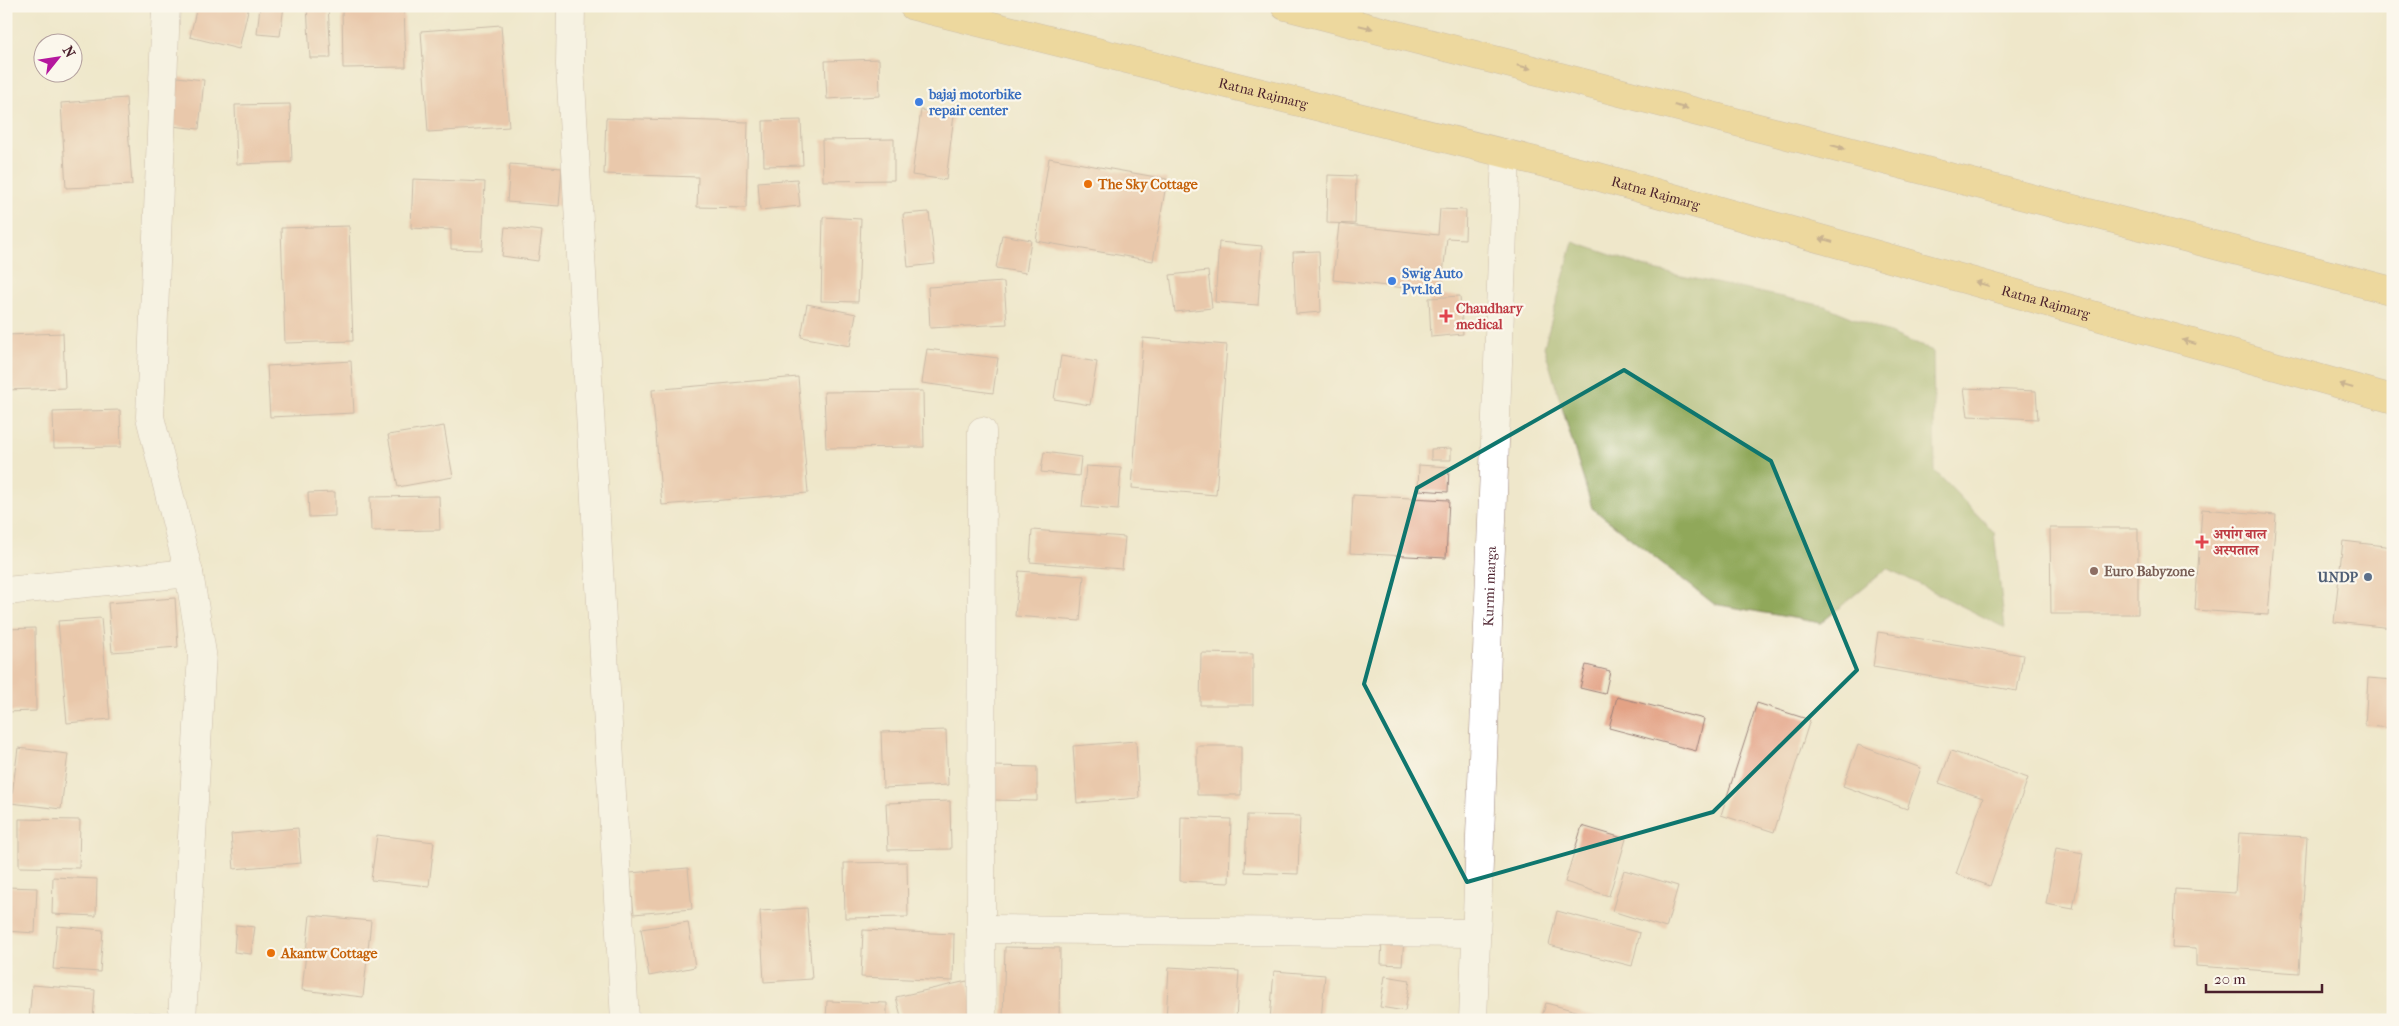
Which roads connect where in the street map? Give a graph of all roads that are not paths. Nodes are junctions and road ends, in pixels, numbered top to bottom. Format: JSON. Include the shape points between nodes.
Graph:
{"nodes":[{"id":1,"x":166,"y":6,"type":"edge"},
{"id":2,"x":571,"y":6,"type":"edge"},
{"id":3,"x":913,"y":6,"type":"edge"},
{"id":4,"x":1285,"y":6,"type":"edge"},
{"id":5,"x":1506,"y":153,"type":"junction"},
{"id":6,"x":2393,"y":291,"type":"edge"},
{"id":7,"x":2393,"y":399,"type":"edge"},
{"id":8,"x":982,"y":431,"type":"dead end"},
{"id":9,"x":189,"y":573,"type":"junction"},
{"id":10,"x":6,"y":591,"type":"edge"},
{"id":11,"x":981,"y":929,"type":"junction"},
{"id":12,"x":1475,"y":933,"type":"junction"},
{"id":13,"x":182,"y":1020,"type":"edge"},
{"id":14,"x":625,"y":1020,"type":"edge"},
{"id":15,"x":982,"y":1020,"type":"edge"},
{"id":16,"x":1474,"y":1020,"type":"edge"}],
"edges":[{"from":1,"to":9,"type":"street","via":[[150,417]]},
{"from":2,"to":14,"type":"street","via":[[571,74]]},
{"from":3,"to":5,"type":"highway","name":"Ratna Rajmarg"},
{"from":4,"to":6,"type":"highway","one_way":true},
{"from":7,"to":5,"type":"highway","name":"Ratna Rajmarg","one_way":true},
{"from":5,"to":12,"type":"street","name":"Kurmi marga"},
{"from":8,"to":11,"type":"street"},
{"from":9,"to":10,"type":"street"},
{"from":9,"to":13,"type":"street","via":[[202,653]]},
{"from":11,"to":12,"type":"street"},
{"from":11,"to":15,"type":"street"},
{"from":12,"to":16,"type":"street","name":"Kurmi marga"}]}
